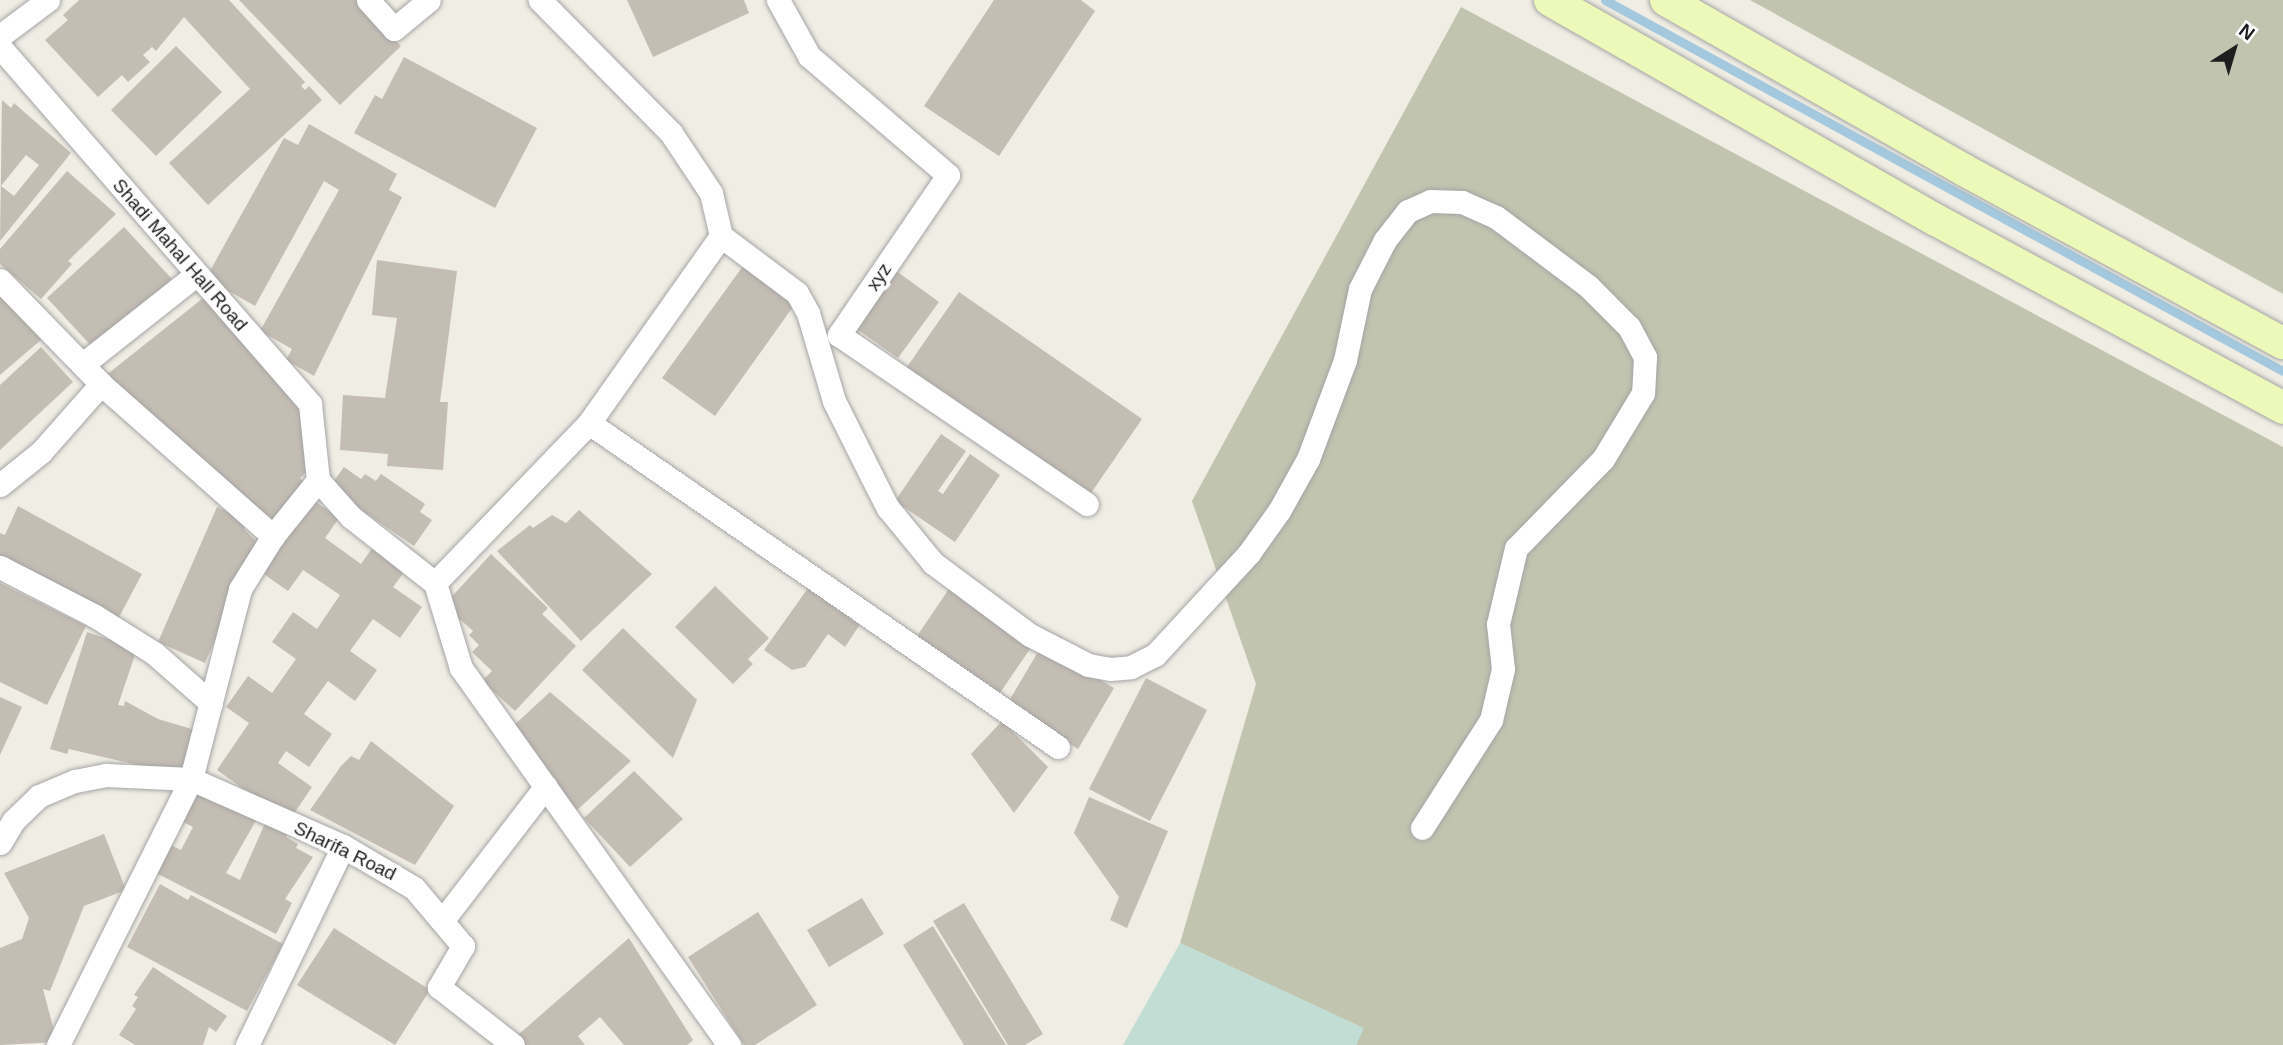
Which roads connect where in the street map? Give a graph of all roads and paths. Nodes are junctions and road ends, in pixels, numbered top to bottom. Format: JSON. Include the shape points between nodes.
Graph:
{"nodes":[{"id":1,"x":48,"y":0,"type":"edge"},
{"id":2,"x":368,"y":0,"type":"edge"},
{"id":3,"x":429,"y":0,"type":"edge"},
{"id":4,"x":540,"y":0,"type":"edge"},
{"id":5,"x":778,"y":0,"type":"edge"},
{"id":6,"x":1550,"y":0,"type":"edge"},
{"id":7,"x":1666,"y":0,"type":"edge"},
{"id":8,"x":0,"y":36,"type":"edge"},
{"id":9,"x":5,"y":63,"type":"edge"},
{"id":10,"x":721,"y":236,"type":"junction"},
{"id":11,"x":197,"y":274,"type":"junction"},
{"id":12,"x":0,"y":280,"type":"edge"},
{"id":13,"x":2283,"y":343,"type":"edge"},
{"id":14,"x":83,"y":364,"type":"junction"},
{"id":15,"x":101,"y":384,"type":"junction"},
{"id":16,"x":2283,"y":408,"type":"edge"},
{"id":17,"x":589,"y":423,"type":"junction"},
{"id":18,"x":318,"y":480,"type":"junction"},
{"id":19,"x":0,"y":485,"type":"edge"},
{"id":20,"x":1087,"y":504,"type":"dead end"},
{"id":21,"x":273,"y":536,"type":"junction"},
{"id":22,"x":0,"y":567,"type":"edge"},
{"id":23,"x":435,"y":583,"type":"junction"},
{"id":24,"x":211,"y":703,"type":"junction"},
{"id":25,"x":1058,"y":747,"type":"dead end"},
{"id":26,"x":191,"y":779,"type":"junction"},
{"id":27,"x":546,"y":786,"type":"junction"},
{"id":28,"x":1422,"y":828,"type":"dead end"},
{"id":29,"x":0,"y":844,"type":"edge"},
{"id":30,"x":343,"y":846,"type":"junction"},
{"id":31,"x":442,"y":921,"type":"junction"},
{"id":32,"x":58,"y":1045,"type":"edge"},
{"id":33,"x":247,"y":1045,"type":"edge"},
{"id":34,"x":513,"y":1045,"type":"edge"},
{"id":35,"x":729,"y":1045,"type":"edge"}],
"edges":[{"from":1,"to":8,"type":"street"},
{"from":2,"to":3,"type":"street","via":[[394,29]]},
{"from":4,"to":10,"type":"street","via":[[671,132],[711,193]]},
{"from":5,"to":20,"type":"street","name":"xyz","via":[[809,56],[948,175],[839,335]]},
{"from":6,"to":16,"type":"street","via":[[1936,220]]},
{"from":7,"to":13,"type":"street","via":[[1964,170]]},
{"from":9,"to":11,"type":"street","name":"Shadi Mahal Hall Road"},
{"from":10,"to":17,"type":"street"},
{"from":10,"to":28,"type":"street","via":[[797,293],[808,313],[834,401],[872,477],[888,508],[933,563],[1030,635],[1088,665],[1110,669],[1131,667],[1155,655],[1249,553],[1279,511],[1308,459],[1340,373],[1360,289],[1385,240],[1408,211],[1430,201],[1462,202],[1496,217],[1588,286],[1629,327],[1645,357],[1643,393],[1603,458],[1516,548],[1498,624],[1503,669],[1491,720]]},
{"from":11,"to":14,"type":"street"},
{"from":11,"to":18,"type":"street","name":"Shadi Mahal Hall Road","via":[[310,404]]},
{"from":12,"to":14,"type":"street"},
{"from":14,"to":15,"type":"street"},
{"from":15,"to":19,"type":"street","via":[[41,452]]},
{"from":15,"to":21,"type":"street"},
{"from":17,"to":23,"type":"street"},
{"from":17,"to":25,"type":"street"},
{"from":18,"to":21,"type":"street"},
{"from":18,"to":23,"type":"street","via":[[351,517]]},
{"from":21,"to":24,"type":"street","via":[[240,589]]},
{"from":22,"to":24,"type":"street","via":[[95,616],[154,653]]},
{"from":23,"to":27,"type":"street","via":[[461,668]]},
{"from":24,"to":26,"type":"street"},
{"from":26,"to":29,"type":"street","via":[[106,775],[75,781],[39,796],[13,821]]},
{"from":26,"to":30,"type":"street","name":"Sharifa Road"},
{"from":26,"to":32,"type":"street"},
{"from":27,"to":31,"type":"street"},
{"from":27,"to":35,"type":"street"},
{"from":30,"to":31,"type":"street","name":"Sharifa Road","via":[[393,872]]},
{"from":30,"to":33,"type":"street"},
{"from":31,"to":34,"type":"street","name":"Sharifa Road","via":[[463,946],[439,987]]}]}
